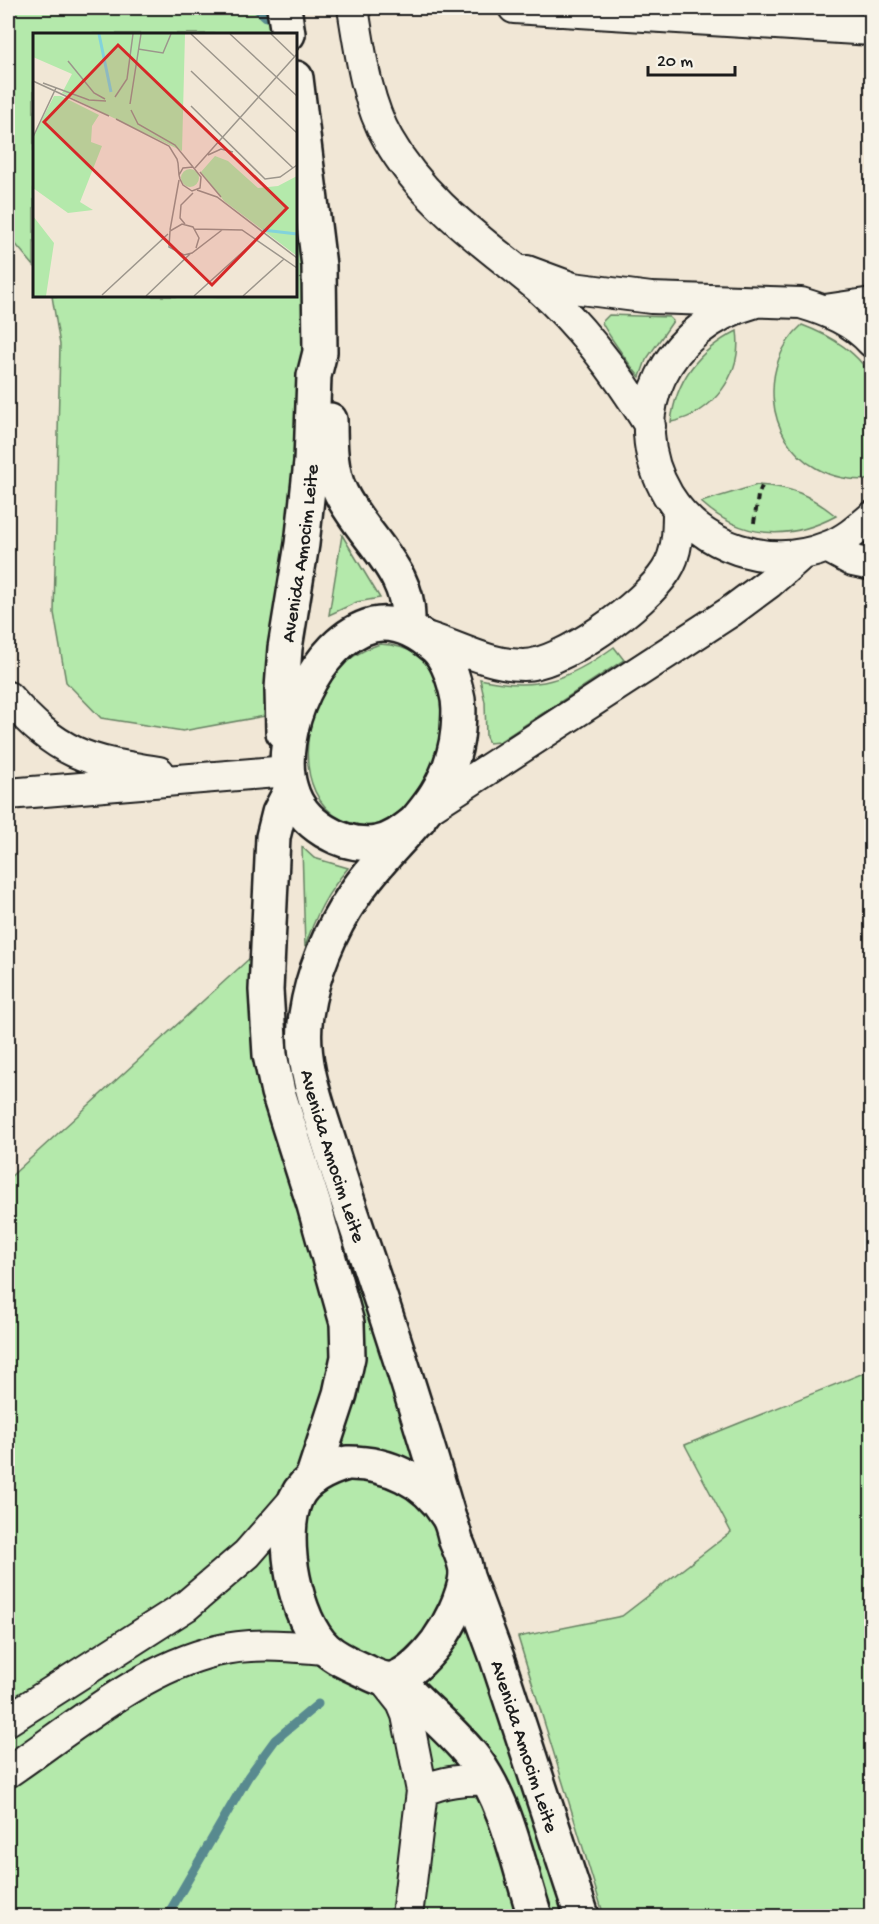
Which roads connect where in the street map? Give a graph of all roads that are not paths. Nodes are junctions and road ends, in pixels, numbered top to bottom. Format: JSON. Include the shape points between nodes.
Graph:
{"nodes":[{"id":1,"x":284,"y":8,"type":"edge"},
{"id":2,"x":353,"y":8,"type":"edge"},
{"id":3,"x":513,"y":8,"type":"edge"},
{"id":4,"x":872,"y":30,"type":"edge"},
{"id":5,"x":288,"y":33,"type":"edge"},
{"id":6,"x":297,"y":86,"type":"edge"},
{"id":7,"x":500,"y":258,"type":"junction"},
{"id":8,"x":753,"y":303,"type":"junction"},
{"id":9,"x":872,"y":303,"type":"edge"},
{"id":10,"x":825,"y":310,"type":"junction"},
{"id":11,"x":872,"y":342,"type":"edge"},
{"id":12,"x":320,"y":352,"type":"junction"},
{"id":13,"x":650,"y":426,"type":"junction"},
{"id":14,"x":678,"y":509,"type":"junction"},
{"id":15,"x":872,"y":517,"type":"edge"},
{"id":16,"x":814,"y":551,"type":"junction"},
{"id":17,"x":872,"y":565,"type":"edge"},
{"id":18,"x":414,"y":632,"type":"junction"},
{"id":19,"x":8,"y":697,"type":"edge"},
{"id":20,"x":289,"y":772,"type":"junction"},
{"id":21,"x":209,"y":779,"type":"junction"},
{"id":22,"x":8,"y":795,"type":"edge"},
{"id":23,"x":423,"y":814,"type":"junction"},
{"id":24,"x":304,"y":1488,"type":"junction"},
{"id":25,"x":448,"y":1515,"type":"junction"},
{"id":26,"x":466,"y":1574,"type":"junction"},
{"id":27,"x":325,"y":1649,"type":"junction"},
{"id":28,"x":390,"y":1679,"type":"junction"},
{"id":29,"x":8,"y":1720,"type":"edge"},
{"id":30,"x":8,"y":1772,"type":"edge"},
{"id":31,"x":487,"y":1780,"type":"junction"},
{"id":32,"x":422,"y":1791,"type":"junction"},
{"id":33,"x":407,"y":1917,"type":"edge"},
{"id":34,"x":535,"y":1917,"type":"edge"},
{"id":35,"x":582,"y":1917,"type":"edge"}],
"edges":[{"from":1,"to":5,"type":"street"},
{"from":2,"to":7,"type":"street","via":[[367,78],[387,138],[415,179],[449,215]]},
{"from":3,"to":4,"type":"street"},
{"from":6,"to":12,"type":"street","name":"Avenida Amocim Leite","via":[[319,266]]},
{"from":7,"to":8,"type":"street","via":[[535,276],[573,288],[651,298]]},
{"from":7,"to":13,"type":"street","via":[[539,289],[579,329],[626,388]]},
{"from":8,"to":10,"type":"street","via":[[777,300]]},
{"from":8,"to":13,"type":"street","via":[[712,318],[679,346],[658,383]]},
{"from":9,"to":10,"type":"street"},
{"from":10,"to":11,"type":"street","via":[[847,321]]},
{"from":12,"to":18,"type":"street","name":"Avenida Amocim Leite","via":[[329,371],[335,476],[341,493],[395,574]]},
{"from":12,"to":20,"type":"street","name":"Avenida Amocim Leite","via":[[314,376],[311,462],[282,689],[282,729]]},
{"from":13,"to":14,"type":"street","via":[[654,461]]},
{"from":14,"to":16,"type":"street","via":[[713,539],[734,549],[778,557]]},
{"from":14,"to":18,"type":"street","via":[[675,547],[659,581],[601,631],[564,654],[521,666],[487,660]]},
{"from":15,"to":16,"type":"street","via":[[851,535]]},
{"from":16,"to":17,"type":"street"},
{"from":16,"to":23,"type":"street","via":[[730,612]]},
{"from":18,"to":20,"type":"street","name":"Avenida Amocim Leite","via":[[378,624],[361,629],[324,658],[307,686],[293,725]]},
{"from":18,"to":23,"type":"street","name":"Avenida Amocim Leite","via":[[441,652],[452,674],[460,706],[449,775]]},
{"from":19,"to":21,"type":"street","via":[[31,724],[56,743],[90,760]]},
{"from":20,"to":21,"type":"street"},
{"from":20,"to":23,"type":"street","name":"Avenida Amocim Leite","via":[[306,816],[326,832],[355,843],[379,843],[397,836]]},
{"from":20,"to":24,"type":"street","name":"Avenida Amocim Leite","via":[[273,837],[266,990],[268,1032],[278,1092],[347,1323],[348,1357],[334,1416]]},
{"from":21,"to":22,"type":"street"},
{"from":23,"to":25,"type":"street","name":"Avenida Amocim Leite","via":[[354,894],[338,922],[312,987],[303,1045],[326,1134]]},
{"from":24,"to":25,"type":"street","name":"Avenida Amocim Leite","via":[[328,1469],[365,1463],[411,1478]]},
{"from":24,"to":27,"type":"street","name":"Avenida Amocim Leite","via":[[288,1535],[297,1594],[307,1622]]},
{"from":24,"to":29,"type":"street","via":[[247,1554],[186,1606]]},
{"from":25,"to":26,"type":"street","name":"Avenida Amocim Leite"},
{"from":26,"to":28,"type":"street","via":[[444,1632],[426,1656]]},
{"from":26,"to":35,"type":"street","name":"Avenida Amocim Leite"},
{"from":27,"to":28,"type":"street","name":"Avenida Amocim Leite","via":[[345,1662]]},
{"from":27,"to":30,"type":"street","via":[[249,1647],[216,1651],[182,1663],[138,1684]]},
{"from":28,"to":31,"type":"street","name":"Avenida Amocim Leite","via":[[465,1749]]},
{"from":28,"to":32,"type":"street","via":[[407,1715]]},
{"from":31,"to":32,"type":"street","via":[[461,1779]]},
{"from":31,"to":34,"type":"street","name":"Avenida Amocim Leite"},
{"from":32,"to":33,"type":"street"}]}
